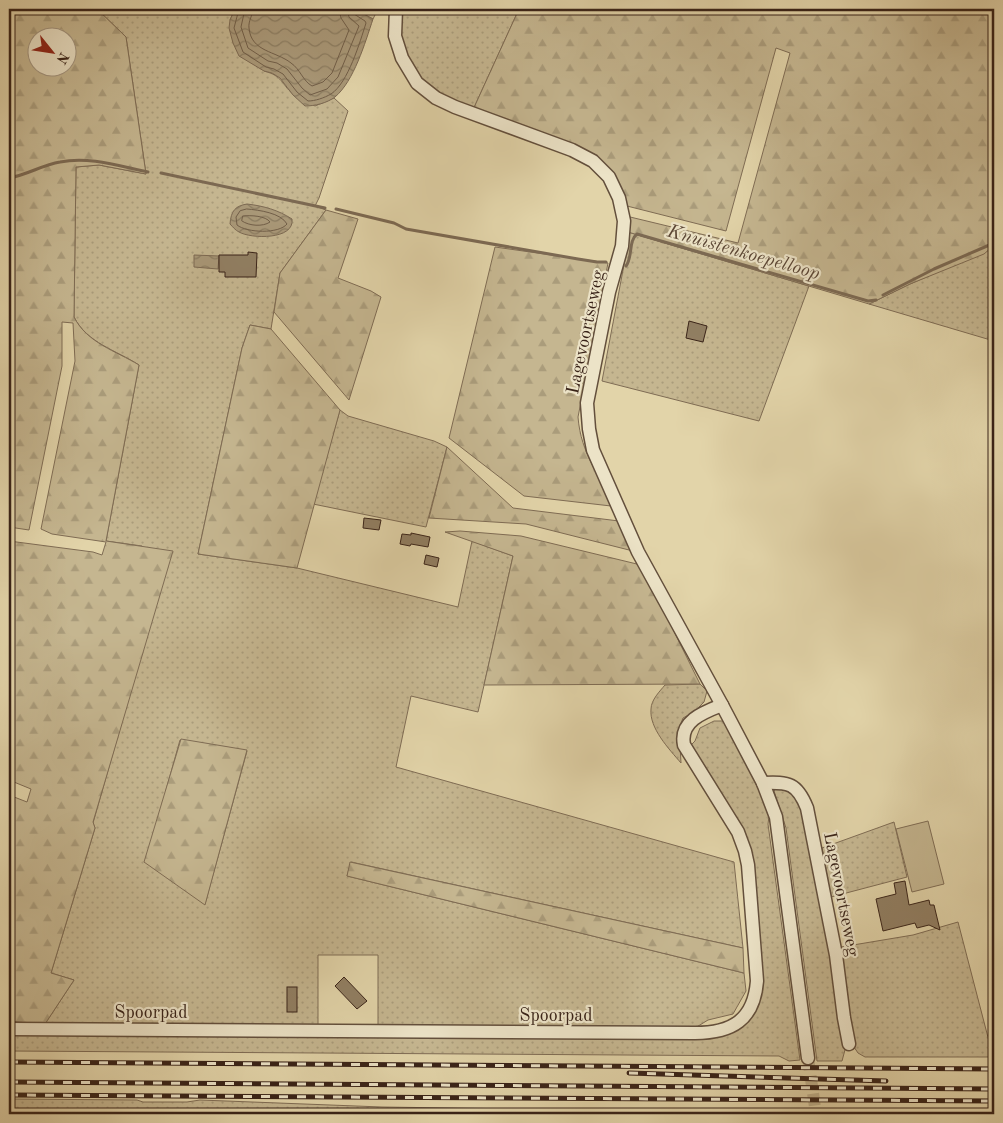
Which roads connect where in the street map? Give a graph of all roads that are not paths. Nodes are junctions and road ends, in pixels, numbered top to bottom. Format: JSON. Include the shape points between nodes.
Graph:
{"nodes":[{"id":1,"x":396,"y":9,"type":"edge"},
{"id":2,"x":722,"y":705,"type":"junction"},
{"id":3,"x":763,"y":783,"type":"junction"},
{"id":4,"x":9,"y":1029,"type":"edge"},
{"id":5,"x":849,"y":1044,"type":"dead end"},
{"id":6,"x":808,"y":1058,"type":"tunnel mouth"}],
"edges":[{"from":1,"to":2,"type":"street","name":"Lagevoortseweg","via":[[396,36],[402,58],[417,83],[436,98],[455,107],[593,160],[609,177],[620,198],[624,220],[622,246],[609,292],[587,403],[590,436],[593,450],[638,552]]},
{"from":2,"to":3,"type":"street","name":"Lagevoortseweg"},
{"from":2,"to":4,"type":"street","name":"Spoorpad","via":[[689,723],[682,737],[684,746],[738,832],[748,865],[756,996],[740,1022],[724,1030],[695,1033]]},
{"from":3,"to":5,"type":"street","name":"Lagevoortseweg","via":[[790,784],[798,790],[807,808],[836,955]]},
{"from":3,"to":6,"type":"street","name":"Lagevoortseweg","via":[[776,816]]}]}
